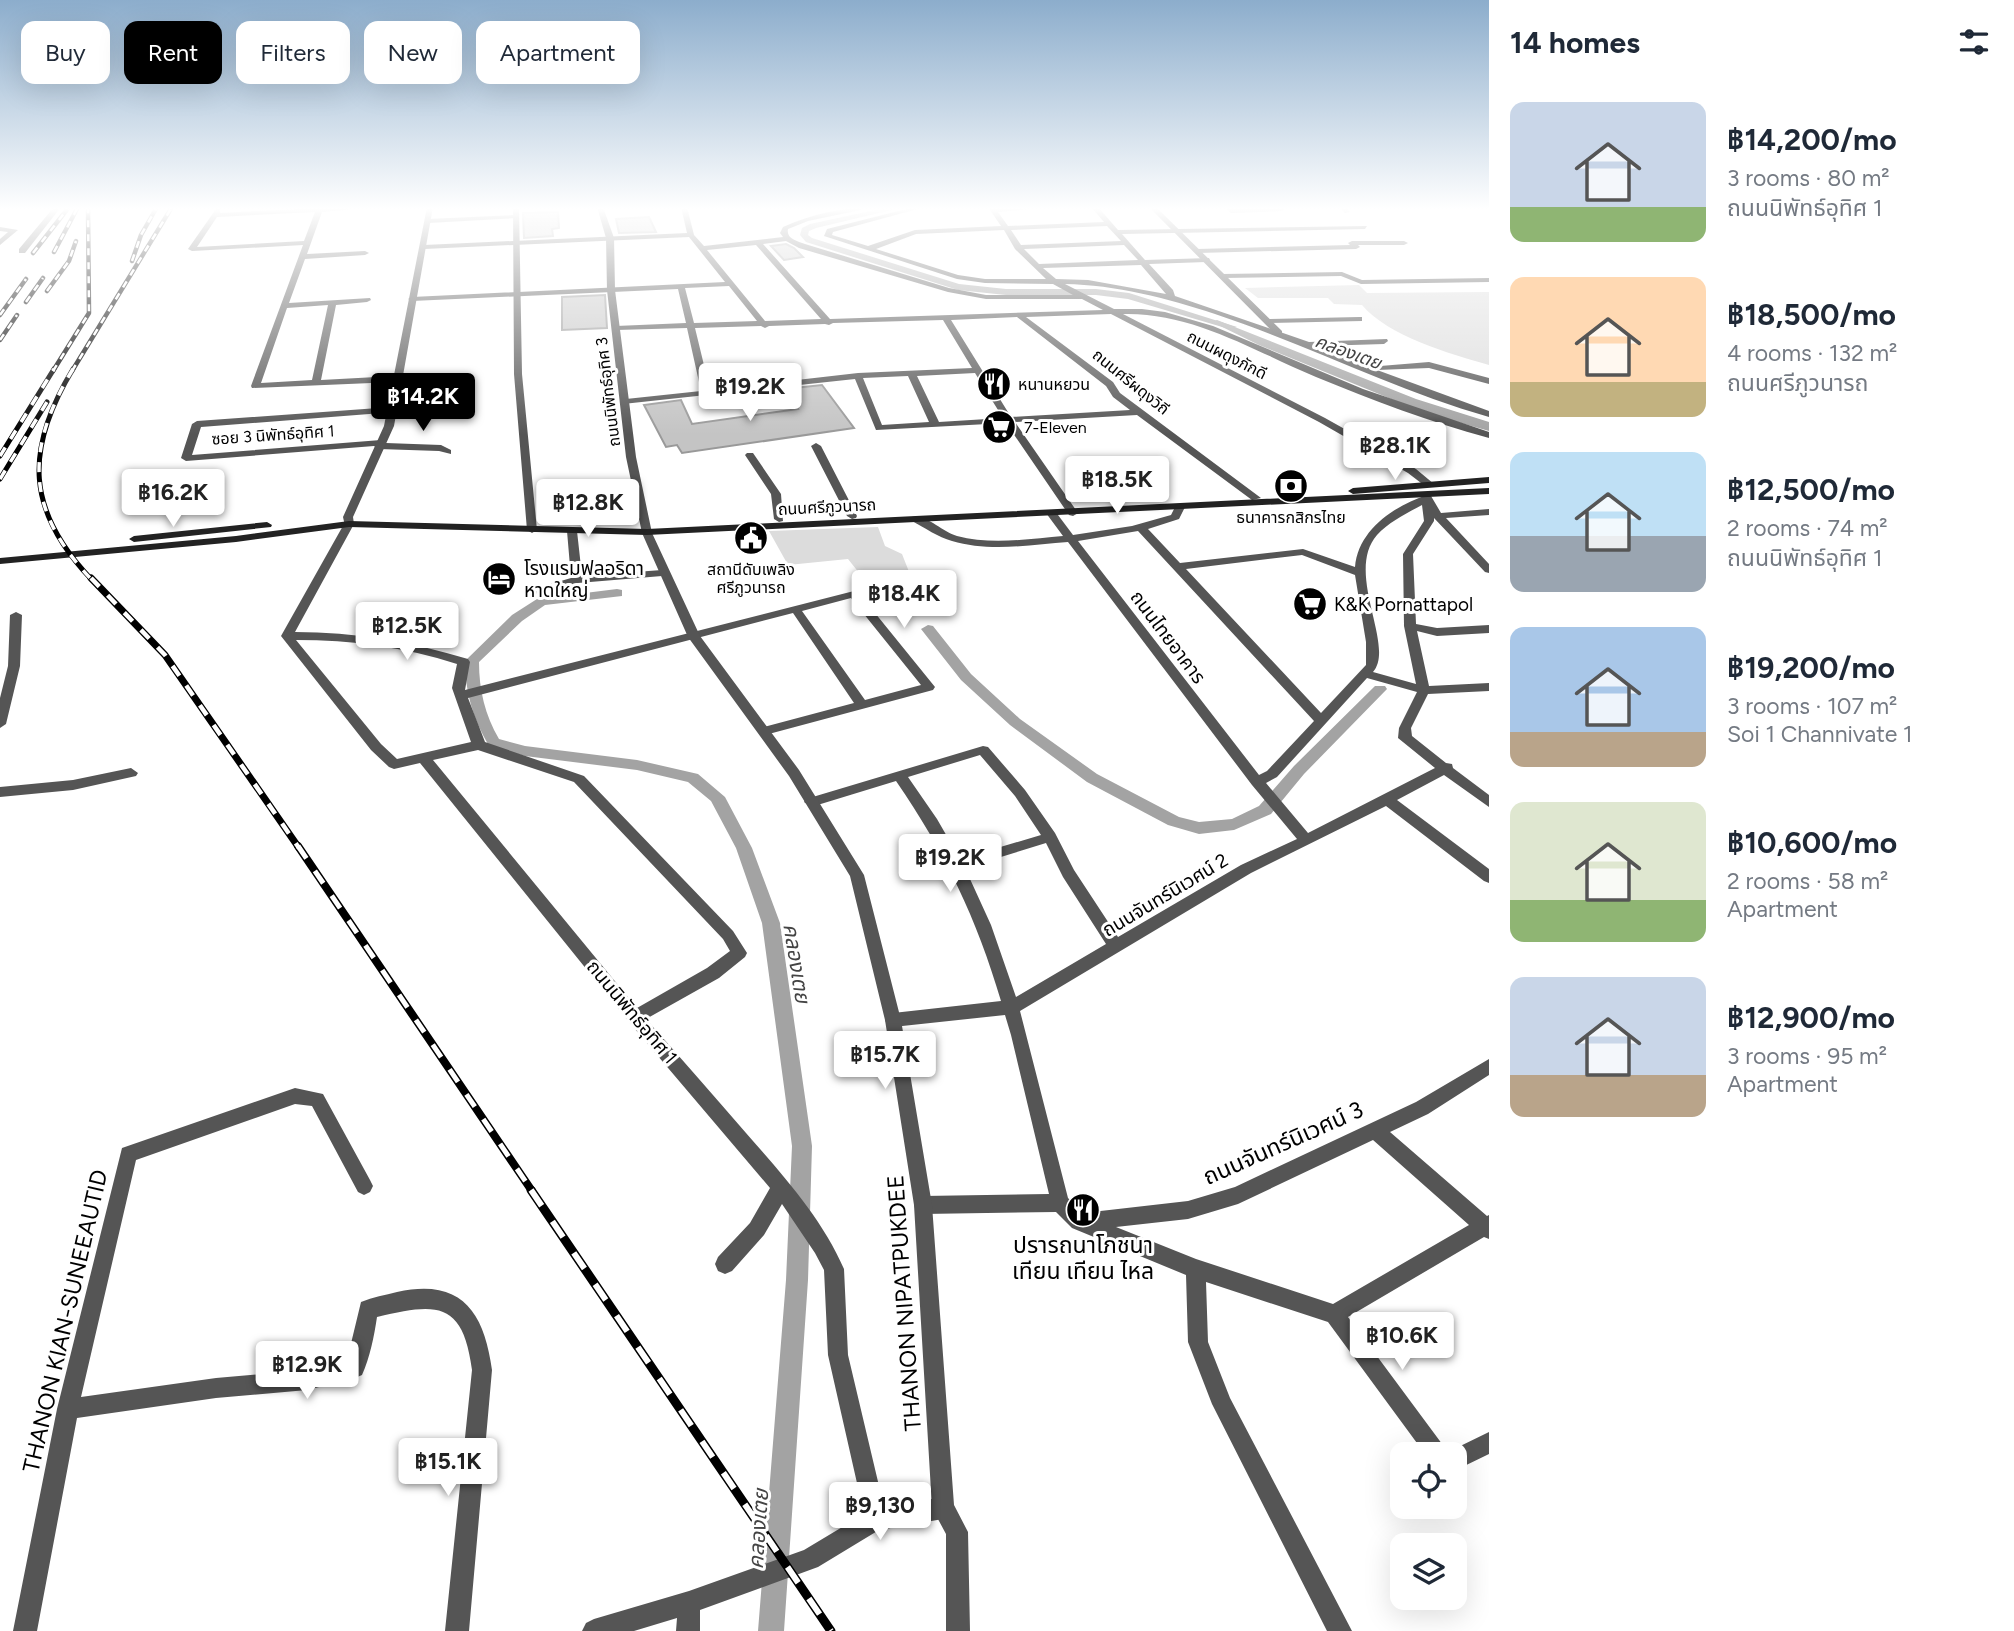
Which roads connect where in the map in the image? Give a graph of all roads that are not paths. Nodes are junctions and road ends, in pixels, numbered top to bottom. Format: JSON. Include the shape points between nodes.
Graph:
{"nodes":[{"id":1,"x":292,"y":283,"type":"edge"},
{"id":2,"x":416,"y":283,"type":"edge"},
{"id":3,"x":516,"y":283,"type":"edge"},
{"id":4,"x":611,"y":283,"type":"edge"},
{"id":5,"x":794,"y":283,"type":"edge"},
{"id":6,"x":934,"y":283,"type":"edge"},
{"id":7,"x":1059,"y":283,"type":"edge"},
{"id":8,"x":1094,"y":283,"type":"edge"},
{"id":9,"x":1162,"y":283,"type":"edge"},
{"id":10,"x":1229,"y":283,"type":"edge"},
{"id":11,"x":730,"y":284,"type":"joint"},
{"id":12,"x":681,"y":286,"type":"junction"},
{"id":13,"x":611,"y":290,"type":"junction"},
{"id":14,"x":516,"y":294,"type":"junction"},
{"id":15,"x":1084,"y":295,"type":"junction"},
{"id":16,"x":1171,"y":297,"type":"junction"},
{"id":17,"x":412,"y":299,"type":"junction"},
{"id":18,"x":367,"y":300,"type":"dead end"},
{"id":19,"x":332,"y":303,"type":"junction"},
{"id":20,"x":284,"y":306,"type":"junction"},
{"id":21,"x":1113,"y":312,"type":"junction"},
{"id":22,"x":1021,"y":317,"type":"junction"},
{"id":23,"x":947,"y":319,"type":"junction"},
{"id":24,"x":1359,"y":319,"type":"dead end"},
{"id":25,"x":1268,"y":321,"type":"junction"},
{"id":26,"x":829,"y":323,"type":"junction"},
{"id":27,"x":690,"y":326,"type":"junction"},
{"id":28,"x":765,"y":326,"type":"junction"},
{"id":29,"x":616,"y":328,"type":"junction"},
{"id":30,"x":1279,"y":333,"type":"junction"},
{"id":31,"x":1384,"y":341,"type":"dead end"},
{"id":32,"x":1304,"y":344,"type":"junction"},
{"id":33,"x":1366,"y":368,"type":"junction"},
{"id":34,"x":976,"y":370,"type":"junction"},
{"id":35,"x":911,"y":373,"type":"junction"},
{"id":36,"x":858,"y":376,"type":"junction"},
{"id":37,"x":395,"y":379,"type":"junction"},
{"id":38,"x":1489,"y":381,"type":"edge"},
{"id":39,"x":316,"y":383,"type":"junction"},
{"id":40,"x":706,"y":393,"type":"junction"},
{"id":41,"x":626,"y":402,"type":"junction"},
{"id":42,"x":392,"y":410,"type":"junction"},
{"id":43,"x":1141,"y":412,"type":"junction"},
{"id":44,"x":1489,"y":414,"type":"edge"},
{"id":45,"x":1008,"y":419,"type":"junction"},
{"id":46,"x":935,"y":424,"type":"junction"},
{"id":47,"x":1489,"y":435,"type":"edge"},
{"id":48,"x":380,"y":445,"type":"junction"},
{"id":49,"x":816,"y":446,"type":"dead end"},
{"id":50,"x":448,"y":453,"type":"dead end"},
{"id":51,"x":750,"y":455,"type":"dead end"},
{"id":52,"x":1483,"y":480,"type":"edge"},
{"id":53,"x":1429,"y":484,"type":"junction"},
{"id":54,"x":1489,"y":491,"type":"edge"},
{"id":55,"x":1412,"y":497,"type":"junction"},
{"id":56,"x":1427,"y":498,"type":"junction"},
{"id":57,"x":1259,"y":501,"type":"junction"},
{"id":58,"x":1180,"y":507,"type":"junction"},
{"id":59,"x":1072,"y":510,"type":"junction"},
{"id":60,"x":1489,"y":512,"type":"edge"},
{"id":61,"x":1051,"y":513,"type":"junction"},
{"id":62,"x":852,"y":516,"type":"junction"},
{"id":63,"x":1438,"y":516,"type":"junction"},
{"id":64,"x":779,"y":519,"type":"junction"},
{"id":65,"x":916,"y":519,"type":"junction"},
{"id":66,"x":348,"y":520,"type":"junction"},
{"id":67,"x":532,"y":526,"type":"junction"},
{"id":68,"x":646,"y":528,"type":"junction"},
{"id":69,"x":1142,"y":529,"type":"junction"},
{"id":70,"x":572,"y":530,"type":"junction"},
{"id":71,"x":1070,"y":538,"type":"junction"},
{"id":72,"x":0,"y":552,"type":"edge"},
{"id":73,"x":0,"y":561,"type":"edge"},
{"id":74,"x":1178,"y":567,"type":"junction"},
{"id":75,"x":1489,"y":570,"type":"edge"},
{"id":76,"x":1358,"y":572,"type":"junction"},
{"id":77,"x":662,"y":573,"type":"junction"},
{"id":78,"x":577,"y":580,"type":"junction"},
{"id":79,"x":538,"y":591,"type":"dead end"},
{"id":80,"x":796,"y":610,"type":"junction"},
{"id":81,"x":16,"y":615,"type":"dead end"},
{"id":82,"x":1410,"y":626,"type":"junction"},
{"id":83,"x":1489,"y":629,"type":"edge"},
{"id":84,"x":287,"y":636,"type":"junction"},
{"id":85,"x":694,"y":636,"type":"junction"},
{"id":86,"x":1372,"y":676,"type":"junction"},
{"id":87,"x":1489,"y":687,"type":"edge"},
{"id":88,"x":1424,"y":690,"type":"junction"},
{"id":89,"x":462,"y":695,"type":"junction"},
{"id":90,"x":862,"y":705,"type":"junction"},
{"id":91,"x":1320,"y":719,"type":"junction"},
{"id":92,"x":0,"y":723,"type":"edge"},
{"id":93,"x":765,"y":731,"type":"junction"},
{"id":94,"x":479,"y":745,"type":"junction"},
{"id":95,"x":424,"y":758,"type":"junction"},
{"id":96,"x":1447,"y":767,"type":"junction"},
{"id":97,"x":131,"y":773,"type":"dead end"},
{"id":98,"x":899,"y":775,"type":"junction"},
{"id":99,"x":1259,"y":786,"type":"junction"},
{"id":100,"x":0,"y":792,"type":"edge"},
{"id":101,"x":1388,"y":800,"type":"junction"},
{"id":102,"x":811,"y":802,"type":"junction"},
{"id":103,"x":1489,"y":802,"type":"edge"},
{"id":104,"x":1050,"y":837,"type":"junction"},
{"id":105,"x":1305,"y":839,"type":"junction"},
{"id":106,"x":957,"y":865,"type":"junction"},
{"id":107,"x":1489,"y":877,"type":"edge"},
{"id":108,"x":1117,"y":947,"type":"junction"},
{"id":109,"x":1012,"y":1007,"type":"junction"},
{"id":110,"x":635,"y":1017,"type":"junction"},
{"id":111,"x":893,"y":1020,"type":"junction"},
{"id":112,"x":1489,"y":1066,"type":"edge"},
{"id":113,"x":1374,"y":1129,"type":"junction"},
{"id":114,"x":364,"y":1186,"type":"dead end"},
{"id":115,"x":781,"y":1187,"type":"junction"},
{"id":116,"x":1060,"y":1203,"type":"junction"},
{"id":117,"x":923,"y":1205,"type":"junction"},
{"id":118,"x":1079,"y":1222,"type":"junction"},
{"id":119,"x":1488,"y":1227,"type":"edge"},
{"id":120,"x":725,"y":1264,"type":"dead end"},
{"id":121,"x":1196,"y":1269,"type":"junction"},
{"id":122,"x":1334,"y":1314,"type":"junction"},
{"id":123,"x":68,"y":1409,"type":"junction"},
{"id":124,"x":1429,"y":1442,"type":"edge"},
{"id":125,"x":1489,"y":1443,"type":"edge"},
{"id":126,"x":1467,"y":1454,"type":"edge"},
{"id":127,"x":943,"y":1508,"type":"junction"},
{"id":128,"x":876,"y":1519,"type":"junction"},
{"id":129,"x":689,"y":1603,"type":"junction"},
{"id":130,"x":25,"y":1631,"type":"edge"},
{"id":131,"x":457,"y":1631,"type":"edge"},
{"id":132,"x":594,"y":1631,"type":"edge"},
{"id":133,"x":688,"y":1631,"type":"edge"},
{"id":134,"x":958,"y":1631,"type":"edge"},
{"id":135,"x":1340,"y":1631,"type":"edge"}],
"edges":[{"from":1,"to":20,"type":"street"},
{"from":2,"to":17,"type":"street"},
{"from":3,"to":14,"type":"street"},
{"from":4,"to":13,"type":"street","name":"ถนนนิพัทธ์อุทิศ 3"},
{"from":5,"to":26,"type":"street"},
{"from":6,"to":15,"type":"street","via":[[986,297]]},
{"from":7,"to":15,"type":"street","name":"ถนนผดุงภักดี"},
{"from":8,"to":16,"type":"street"},
{"from":9,"to":16,"type":"street"},
{"from":10,"to":25,"type":"street"},
{"from":11,"to":12,"type":"street"},
{"from":11,"to":28,"type":"street"},
{"from":12,"to":13,"type":"street"},
{"from":12,"to":27,"type":"street"},
{"from":13,"to":14,"type":"street"},
{"from":13,"to":29,"type":"street","name":"ถนนนิพัทธ์อุทิศ 3"},
{"from":14,"to":17,"type":"street"},
{"from":14,"to":67,"type":"street","via":[[518,374]]},
{"from":15,"to":21,"type":"street","name":"ถนนผดุงภักดี"},
{"from":16,"to":30,"type":"street"},
{"from":17,"to":37,"type":"street"},
{"from":18,"to":19,"type":"street"},
{"from":19,"to":20,"type":"street"},
{"from":19,"to":39,"type":"street"},
{"from":20,"to":39,"type":"street","via":[[255,386]]},
{"from":21,"to":22,"type":"street"},
{"from":21,"to":47,"type":"street","via":[[1162,313],[1206,324],[1364,394]]},
{"from":21,"to":53,"type":"street","name":"ถนนผดุงภักดี","via":[[1322,420]]},
{"from":22,"to":23,"type":"street"},
{"from":22,"to":43,"type":"street","name":"ถนนศรีผดุงวิถี"},
{"from":23,"to":26,"type":"street"},
{"from":23,"to":34,"type":"street"},
{"from":24,"to":25,"type":"street"},
{"from":25,"to":30,"type":"street"},
{"from":26,"to":28,"type":"street"},
{"from":27,"to":28,"type":"street"},
{"from":27,"to":29,"type":"street"},
{"from":27,"to":40,"type":"street"},
{"from":29,"to":41,"type":"street","name":"ถนนนิพัทธ์อุทิศ 3"},
{"from":30,"to":32,"type":"street"},
{"from":31,"to":32,"type":"street"},
{"from":32,"to":33,"type":"street"},
{"from":33,"to":38,"type":"street","via":[[1429,365]]},
{"from":33,"to":44,"type":"street"},
{"from":34,"to":35,"type":"street"},
{"from":34,"to":45,"type":"street"},
{"from":35,"to":36,"type":"street"},
{"from":35,"to":46,"type":"street"},
{"from":36,"to":40,"type":"street"},
{"from":36,"to":46,"type":"street","via":[[879,428]]},
{"from":37,"to":39,"type":"street"},
{"from":37,"to":42,"type":"street"},
{"from":40,"to":41,"type":"street"},
{"from":41,"to":68,"type":"street","name":"ถนนนิพัทธ์อุทิศ 3","via":[[631,457]]},
{"from":42,"to":48,"type":"street"},
{"from":42,"to":48,"type":"street","name":"ซอย 3 นิพัทธ์อุทิศ 1","via":[[197,424],[186,458]]},
{"from":43,"to":45,"type":"street"},
{"from":43,"to":57,"type":"street","name":"ถนนศรีผดุงวิถี"},
{"from":45,"to":46,"type":"street"},
{"from":45,"to":59,"type":"street"},
{"from":48,"to":50,"type":"street"},
{"from":48,"to":66,"type":"street"},
{"from":49,"to":62,"type":"street"},
{"from":51,"to":64,"type":"street","via":[[776,494]]},
{"from":52,"to":53,"type":"main road","name":"ถนนศรีภูวนารถ"},
{"from":52,"to":54,"type":"main road"},
{"from":53,"to":57,"type":"main road","name":"ถนนศรีภูวนารถ"},
{"from":54,"to":55,"type":"main road","name":"ถนนศรีภูวนารถ"},
{"from":55,"to":56,"type":"street"},
{"from":55,"to":57,"type":"main road","name":"ถนนศรีภูวนารถ"},
{"from":56,"to":63,"type":"street"},
{"from":56,"to":76,"type":"street","via":[[1388,519],[1368,537]]},
{"from":56,"to":82,"type":"street","via":[[1429,521],[1408,554]]},
{"from":57,"to":58,"type":"main road","name":"ถนนศรีภูวนารถ"},
{"from":57,"to":59,"type":"main road","name":"ถนนศรีภูวนารถ"},
{"from":58,"to":59,"type":"main road","name":"ถนนศรีภูวนารถ"},
{"from":58,"to":69,"type":"street","via":[[1175,517]]},
{"from":59,"to":61,"type":"main road","name":"ถนนศรีภูวนารถ"},
{"from":59,"to":62,"type":"main road","name":"ถนนศรีภูวนารถ"},
{"from":60,"to":63,"type":"street"},
{"from":61,"to":65,"type":"main road","name":"ถนนศรีภูวนารถ"},
{"from":61,"to":71,"type":"street","name":"ถนนไทยอาคาร"},
{"from":62,"to":64,"type":"main road","name":"ถนนศรีภูวนารถ"},
{"from":63,"to":75,"type":"street"},
{"from":64,"to":68,"type":"main road","name":"ถนนศรีภูวนารถ"},
{"from":65,"to":68,"type":"main road","name":"ถนนศรีภูวนารถ"},
{"from":65,"to":71,"type":"street","via":[[956,540],[1021,543]]},
{"from":66,"to":67,"type":"main road","name":"ถนนศรีภูวนารถ"},
{"from":66,"to":72,"type":"main road","name":"ถนนศรีภูวนารถ"},
{"from":66,"to":73,"type":"main road","name":"ถนนศรีภูวนารถ","via":[[236,539]]},
{"from":66,"to":84,"type":"street"},
{"from":67,"to":68,"type":"main road","name":"ถนนศรีภูวนารถ"},
{"from":67,"to":70,"type":"main road","name":"ถนนศรีภูวนารถ"},
{"from":68,"to":70,"type":"main road","name":"ถนนศรีภูวนารถ"},
{"from":68,"to":77,"type":"street","name":"THANON NIPATPUKDEE"},
{"from":69,"to":71,"type":"street"},
{"from":69,"to":74,"type":"street"},
{"from":70,"to":78,"type":"street"},
{"from":71,"to":99,"type":"street","name":"ถนนไทยอาคาร"},
{"from":74,"to":76,"type":"street","via":[[1303,552]]},
{"from":74,"to":91,"type":"street"},
{"from":76,"to":86,"type":"street","via":[[1374,648]]},
{"from":77,"to":78,"type":"street"},
{"from":77,"to":85,"type":"street","name":"THANON NIPATPUKDEE"},
{"from":78,"to":79,"type":"street"},
{"from":80,"to":85,"type":"street"},
{"from":80,"to":90,"type":"street"},
{"from":80,"to":90,"type":"street","via":[[855,594],[929,687]]},
{"from":81,"to":92,"type":"street","via":[[14,666]]},
{"from":82,"to":83,"type":"street","via":[[1437,632]]},
{"from":82,"to":88,"type":"street"},
{"from":84,"to":89,"type":"street","via":[[360,637],[400,643],[464,662],[458,688]]},
{"from":84,"to":95,"type":"street","via":[[394,764]]},
{"from":85,"to":89,"type":"street"},
{"from":85,"to":93,"type":"street","name":"THANON NIPATPUKDEE"},
{"from":86,"to":88,"type":"street"},
{"from":86,"to":91,"type":"street"},
{"from":87,"to":88,"type":"street"},
{"from":88,"to":96,"type":"street","via":[[1405,737]]},
{"from":89,"to":94,"type":"street"},
{"from":90,"to":93,"type":"street"},
{"from":91,"to":99,"type":"street"},
{"from":93,"to":102,"type":"street","name":"THANON NIPATPUKDEE"},
{"from":94,"to":95,"type":"street"},
{"from":94,"to":110,"type":"street","via":[[579,779],[728,935],[739,953]]},
{"from":95,"to":110,"type":"street","name":"ถนนนิพัทธ์อุทิศ 1"},
{"from":96,"to":101,"type":"street","name":"ถนนจันทร์นิเวศน์ 2"},
{"from":96,"to":103,"type":"street"},
{"from":97,"to":100,"type":"street","via":[[73,785]]},
{"from":98,"to":102,"type":"street"},
{"from":98,"to":104,"type":"street","via":[[983,750]]},
{"from":98,"to":106,"type":"street","via":[[924,807]]},
{"from":99,"to":105,"type":"street","name":"ถนนไทยอาคาร"},
{"from":101,"to":105,"type":"street","name":"ถนนจันทร์นิเวศน์ 2"},
{"from":101,"to":107,"type":"street"},
{"from":102,"to":111,"type":"street","name":"THANON NIPATPUKDEE","via":[[857,875]]},
{"from":104,"to":106,"type":"street"},
{"from":104,"to":108,"type":"street"},
{"from":105,"to":108,"type":"street","name":"ถนนจันทร์นิเวศน์ 2"},
{"from":106,"to":109,"type":"street"},
{"from":108,"to":109,"type":"street","name":"ถนนจันทร์นิเวศน์ 2"},
{"from":109,"to":111,"type":"street","name":"ถนนจันทร์นิเวศน์ 2"},
{"from":109,"to":116,"type":"street"},
{"from":110,"to":115,"type":"street","name":"ถนนนิพัทธ์อุทิศ 1"},
{"from":111,"to":117,"type":"street","name":"THANON NIPATPUKDEE"},
{"from":112,"to":113,"type":"street","name":"ถนนจันทร์นิเวศน์ 3","via":[[1422,1108]]},
{"from":113,"to":118,"type":"street","name":"ถนนจันทร์นิเวศน์ 3","via":[[1238,1195],[1188,1210]]},
{"from":113,"to":119,"type":"street"},
{"from":114,"to":123,"type":"street","name":"THANON KIAN-SUNEEAUTID","via":[[317,1099],[295,1096],[128,1154]]},
{"from":115,"to":120,"type":"street","via":[[757,1229]]},
{"from":115,"to":128,"type":"street","name":"ถนนนิพัทธ์อุทิศ 1","via":[[834,1269],[838,1355]]},
{"from":116,"to":117,"type":"street"},
{"from":116,"to":118,"type":"street"},
{"from":117,"to":127,"type":"street","name":"THANON NIPATPUKDEE"},
{"from":118,"to":121,"type":"street"},
{"from":119,"to":122,"type":"street"},
{"from":121,"to":122,"type":"street"},
{"from":121,"to":135,"type":"street","via":[[1198,1342],[1206,1367]]},
{"from":122,"to":124,"type":"street"},
{"from":123,"to":130,"type":"street","name":"THANON KIAN-SUNEEAUTID"},
{"from":123,"to":131,"type":"street","via":[[307,1380],[355,1368],[368,1309],[433,1297],[460,1310],[479,1338],[482,1370]]},
{"from":125,"to":126,"type":"street"},
{"from":127,"to":128,"type":"street"},
{"from":127,"to":134,"type":"street","name":"THANON NIPATPUKDEE","via":[[957,1532]]},
{"from":128,"to":129,"type":"street","via":[[810,1559]]},
{"from":129,"to":132,"type":"street"},
{"from":129,"to":133,"type":"street"}]}
